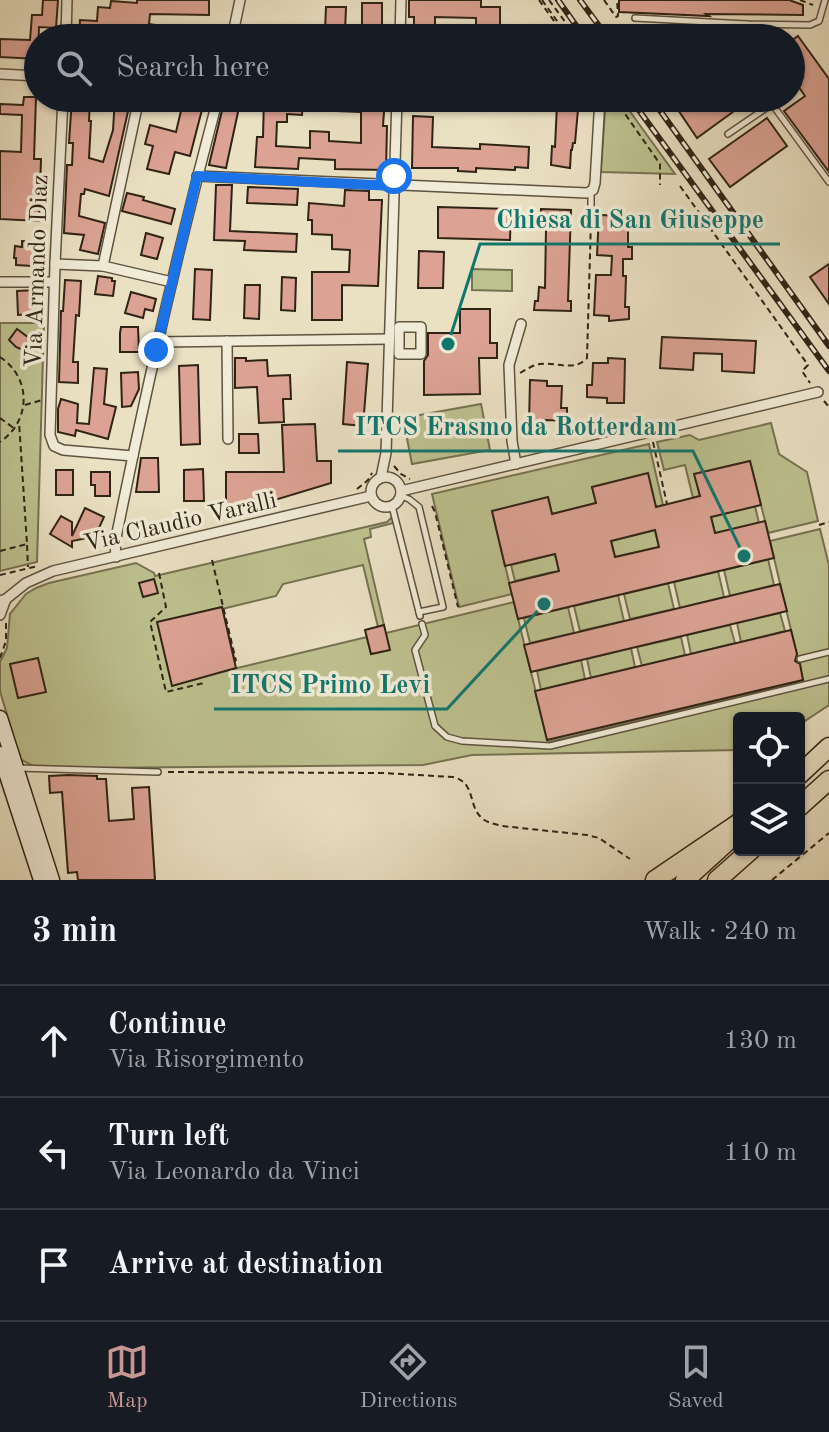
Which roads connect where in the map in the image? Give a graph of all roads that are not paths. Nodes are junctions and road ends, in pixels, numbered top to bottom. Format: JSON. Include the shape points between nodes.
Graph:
{"nodes":[{"id":1,"x":67,"y":0,"type":"edge"},
{"id":2,"x":240,"y":0,"type":"edge"},
{"id":3,"x":401,"y":0,"type":"edge"},
{"id":4,"x":824,"y":3,"type":"edge"},
{"id":5,"x":635,"y":18,"type":"dead end"},
{"id":6,"x":719,"y":23,"type":"joint"},
{"id":7,"x":66,"y":24,"type":"edge"},
{"id":8,"x":235,"y":24,"type":"edge"},
{"id":9,"x":400,"y":24,"type":"edge"},
{"id":10,"x":746,"y":24,"type":"edge"},
{"id":11,"x":805,"y":25,"type":"edge"},
{"id":12,"x":0,"y":74,"type":"edge"},
{"id":13,"x":24,"y":75,"type":"edge"},
{"id":14,"x":62,"y":112,"type":"edge"},
{"id":15,"x":136,"y":112,"type":"edge"},
{"id":16,"x":214,"y":112,"type":"edge"},
{"id":17,"x":397,"y":112,"type":"edge"},
{"id":18,"x":599,"y":112,"type":"edge"},
{"id":19,"x":757,"y":112,"type":"edge"},
{"id":20,"x":779,"y":112,"type":"edge"},
{"id":21,"x":728,"y":134,"type":"dead end"},
{"id":22,"x":197,"y":176,"type":"junction"},
{"id":23,"x":829,"y":182,"type":"edge"},
{"id":24,"x":394,"y":186,"type":"junction"},
{"id":25,"x":591,"y":192,"type":"junction"},
{"id":26,"x":591,"y":211,"type":"road end"},
{"id":27,"x":55,"y":264,"type":"junction"},
{"id":28,"x":103,"y":266,"type":"junction"},
{"id":29,"x":0,"y":282,"type":"edge"},
{"id":30,"x":54,"y":282,"type":"junction"},
{"id":31,"x":172,"y":282,"type":"junction"},
{"id":32,"x":521,"y":324,"type":"dead end"},
{"id":33,"x":389,"y":339,"type":"junction"},
{"id":34,"x":227,"y":341,"type":"junction"},
{"id":35,"x":158,"y":342,"type":"junction"},
{"id":36,"x":818,"y":392,"type":"road end"},
{"id":37,"x":228,"y":439,"type":"dead end"},
{"id":38,"x":133,"y":456,"type":"junction"},
{"id":39,"x":516,"y":464,"type":"junction"},
{"id":40,"x":381,"y":477,"type":"junction"},
{"id":41,"x":401,"y":493,"type":"junction"},
{"id":42,"x":371,"y":496,"type":"junction"},
{"id":43,"x":392,"y":506,"type":"junction"},
{"id":44,"x":116,"y":557,"type":"junction"},
{"id":45,"x":3,"y":600,"type":"edge"},
{"id":46,"x":3,"y":617,"type":"edge"},
{"id":47,"x":422,"y":624,"type":"dead end"},
{"id":48,"x":829,"y":652,"type":"edge"},
{"id":49,"x":800,"y":659,"type":"dead end"},
{"id":50,"x":829,"y":679,"type":"edge"},
{"id":51,"x":0,"y":718,"type":"edge"},
{"id":52,"x":829,"y":747,"type":"edge"},
{"id":53,"x":0,"y":754,"type":"edge"},
{"id":54,"x":7,"y":769,"type":"edge"},
{"id":55,"x":805,"y":769,"type":"edge"},
{"id":56,"x":158,"y":772,"type":"road end"},
{"id":57,"x":829,"y":780,"type":"edge"},
{"id":58,"x":805,"y":802,"type":"edge"},
{"id":59,"x":733,"y":827,"type":"edge"},
{"id":60,"x":733,"y":836,"type":"edge"},
{"id":61,"x":744,"y":856,"type":"edge"},
{"id":62,"x":720,"y":878,"type":"edge"},
{"id":63,"x":41,"y":880,"type":"edge"},
{"id":64,"x":52,"y":880,"type":"edge"},
{"id":65,"x":655,"y":880,"type":"edge"},
{"id":66,"x":685,"y":880,"type":"edge"}],
"edges":[{"from":1,"to":7,"type":"street"},
{"from":2,"to":8,"type":"street"},
{"from":3,"to":9,"type":"street"},
{"from":4,"to":11,"type":"lane","via":[[819,21]]},
{"from":5,"to":6,"type":"lane"},
{"from":6,"to":10,"type":"lane"},
{"from":12,"to":13,"type":"street"},
{"from":14,"to":27,"type":"street","name":"Via Armando Diaz"},
{"from":15,"to":28,"type":"street"},
{"from":16,"to":22,"type":"street"},
{"from":17,"to":24,"type":"street"},
{"from":18,"to":25,"type":"street"},
{"from":19,"to":21,"type":"lane"},
{"from":20,"to":23,"type":"lane"},
{"from":22,"to":24,"type":"street"},
{"from":22,"to":31,"type":"street"},
{"from":24,"to":25,"type":"street"},
{"from":24,"to":33,"type":"street"},
{"from":25,"to":26,"type":"lane"},
{"from":27,"to":28,"type":"street"},
{"from":27,"to":30,"type":"street","name":"Via Armando Diaz"},
{"from":28,"to":31,"type":"street"},
{"from":29,"to":30,"type":"street"},
{"from":30,"to":38,"type":"street","name":"Via Armando Diaz","via":[[54,446]]},
{"from":31,"to":35,"type":"street"},
{"from":32,"to":39,"type":"street","via":[[509,365]]},
{"from":33,"to":34,"type":"street"},
{"from":33,"to":40,"type":"street"},
{"from":34,"to":35,"type":"street"},
{"from":34,"to":37,"type":"street"},
{"from":35,"to":38,"type":"street"},
{"from":36,"to":39,"type":"street"},
{"from":38,"to":44,"type":"street"},
{"from":39,"to":41,"type":"street"},
{"from":40,"to":41,"type":"street","via":[[397,481]]},
{"from":40,"to":42,"type":"street","via":[[372,484]]},
{"from":41,"to":43,"type":"street"},
{"from":41,"to":43,"type":"lane","via":[[419,507],[443,607],[420,614]]},
{"from":42,"to":43,"type":"street","via":[[379,506]]},
{"from":42,"to":44,"type":"street","name":"Via Claudio Varalli"},
{"from":44,"to":45,"type":"street","name":"Via Claudio Varalli","via":[[53,571]]},
{"from":45,"to":46,"type":"street","name":"Via Claudio Varalli"},
{"from":47,"to":50,"type":"lane","via":[[425,635],[415,650],[432,719],[442,734],[457,741],[550,746]]},
{"from":48,"to":49,"type":"lane"},
{"from":51,"to":54,"type":"street"},
{"from":52,"to":55,"type":"highway"},
{"from":53,"to":54,"type":"street"},
{"from":54,"to":56,"type":"lane"},
{"from":54,"to":63,"type":"street"},
{"from":54,"to":64,"type":"street"},
{"from":57,"to":58,"type":"highway"},
{"from":59,"to":65,"type":"highway"},
{"from":60,"to":66,"type":"highway"},
{"from":61,"to":62,"type":"highway"}]}
